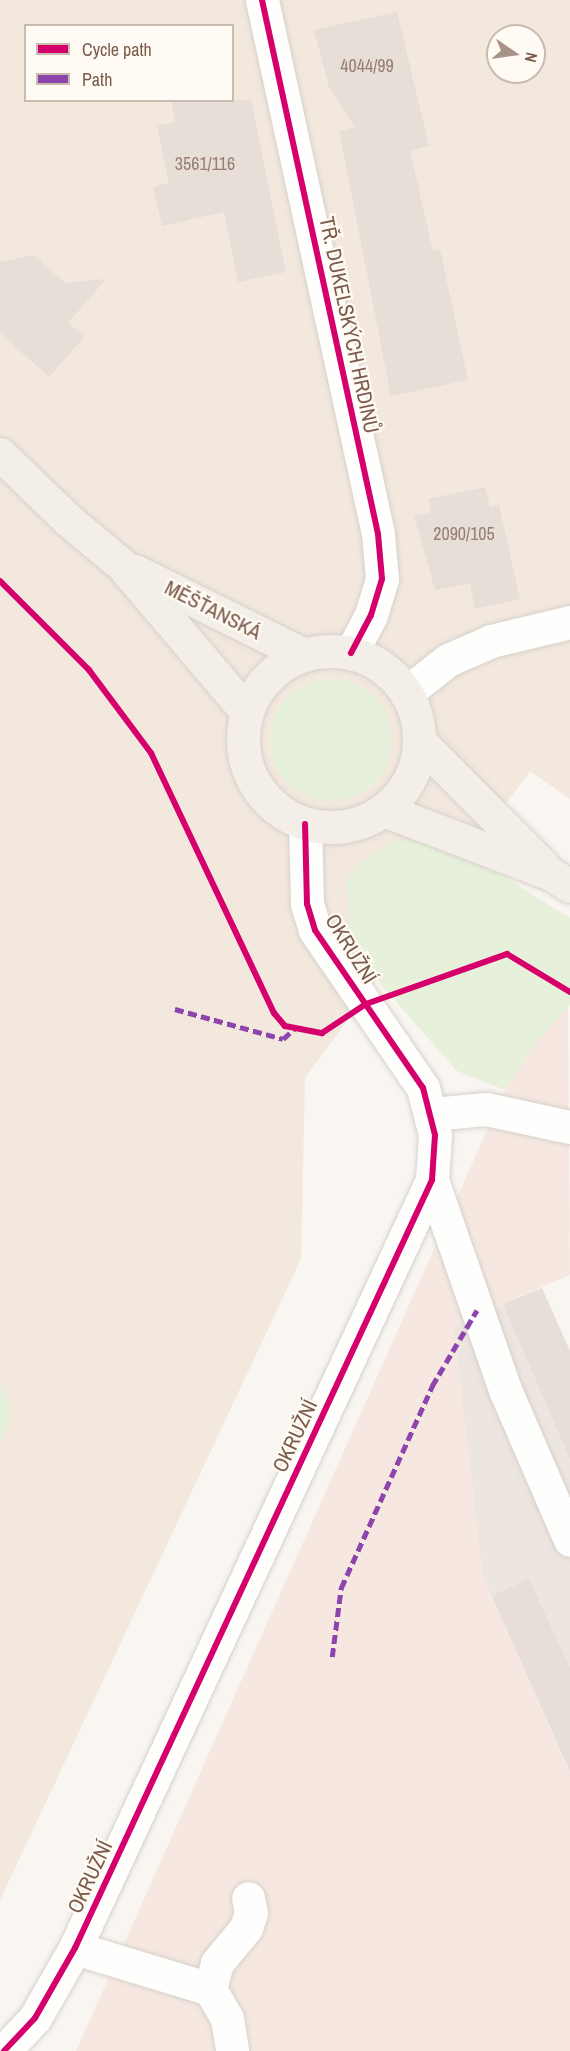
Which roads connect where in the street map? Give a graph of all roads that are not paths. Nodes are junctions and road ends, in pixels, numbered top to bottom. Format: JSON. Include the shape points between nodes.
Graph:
{"nodes":[{"id":1,"x":262,"y":0,"type":"edge"},
{"id":2,"x":0,"y":454,"type":"edge"},
{"id":3,"x":122,"y":565,"type":"junction"},
{"id":4,"x":570,"y":622,"type":"edge"},
{"id":5,"x":351,"y":653,"type":"junction"},
{"id":6,"x":304,"y":655,"type":"junction"},
{"id":7,"x":406,"y":693,"type":"junction"},
{"id":8,"x":247,"y":712,"type":"junction"},
{"id":9,"x":420,"y":742,"type":"junction"},
{"id":10,"x":384,"y":810,"type":"junction"},
{"id":11,"x":305,"y":824,"type":"junction"},
{"id":12,"x":560,"y":880,"type":"edge"},
{"id":13,"x":432,"y":1114,"type":"junction"},
{"id":14,"x":570,"y":1127,"type":"edge"},
{"id":15,"x":432,"y":1180,"type":"junction"},
{"id":16,"x":570,"y":1540,"type":"edge"},
{"id":17,"x":248,"y":1898,"type":"dead end"},
{"id":18,"x":75,"y":1948,"type":"junction"},
{"id":19,"x":210,"y":1989,"type":"junction"},
{"id":20,"x":4,"y":2051,"type":"edge"},
{"id":21,"x":232,"y":2051,"type":"edge"}],
"edges":[{"from":1,"to":5,"type":"street","name":"TŘ. DUKELSKÝCH HRDINŮ","via":[[378,534],[382,579],[371,615]]},
{"from":2,"to":3,"type":"main road","name":"MĚŠŤANSKÁ"},
{"from":3,"to":6,"type":"main road","name":"MĚŠŤANSKÁ"},
{"from":3,"to":8,"type":"main road","name":"MĚŠŤANSKÁ"},
{"from":4,"to":7,"type":"street","via":[[491,642],[448,660]]},
{"from":5,"to":6,"type":"main road","name":"MĚŠŤANSKÁ"},
{"from":5,"to":7,"type":"main road","name":"MĚŠŤANSKÁ","via":[[383,668]]},
{"from":6,"to":8,"type":"main road","name":"MĚŠŤANSKÁ","via":[[279,668],[260,688]]},
{"from":7,"to":9,"type":"main road","name":"MĚŠŤANSKÁ"},
{"from":8,"to":11,"type":"main road","name":"MĚŠŤANSKÁ","via":[[244,752],[249,771],[270,804]]},
{"from":9,"to":10,"type":"main road","name":"MĚŠŤANSKÁ","via":[[403,791]]},
{"from":9,"to":12,"type":"main road","name":"MĚŠŤANSKÁ"},
{"from":10,"to":11,"type":"main road","name":"MĚŠŤANSKÁ","via":[[346,826]]},
{"from":10,"to":12,"type":"main road","name":"MĚŠŤANSKÁ"},
{"from":11,"to":13,"type":"street","name":"OKRUŽNÍ","via":[[307,904],[315,930],[406,1061]]},
{"from":13,"to":14,"type":"street","via":[[486,1109]]},
{"from":13,"to":15,"type":"street","name":"OKRUŽNÍ"},
{"from":15,"to":16,"type":"street","via":[[506,1392]]},
{"from":15,"to":18,"type":"street","name":"OKRUŽNÍ"},
{"from":17,"to":19,"type":"street","via":[[251,1913],[246,1928],[217,1963]]},
{"from":18,"to":19,"type":"street"},
{"from":18,"to":20,"type":"street","name":"OKRUŽNÍ","via":[[35,2018]]},
{"from":19,"to":21,"type":"street","via":[[227,2018]]}]}
